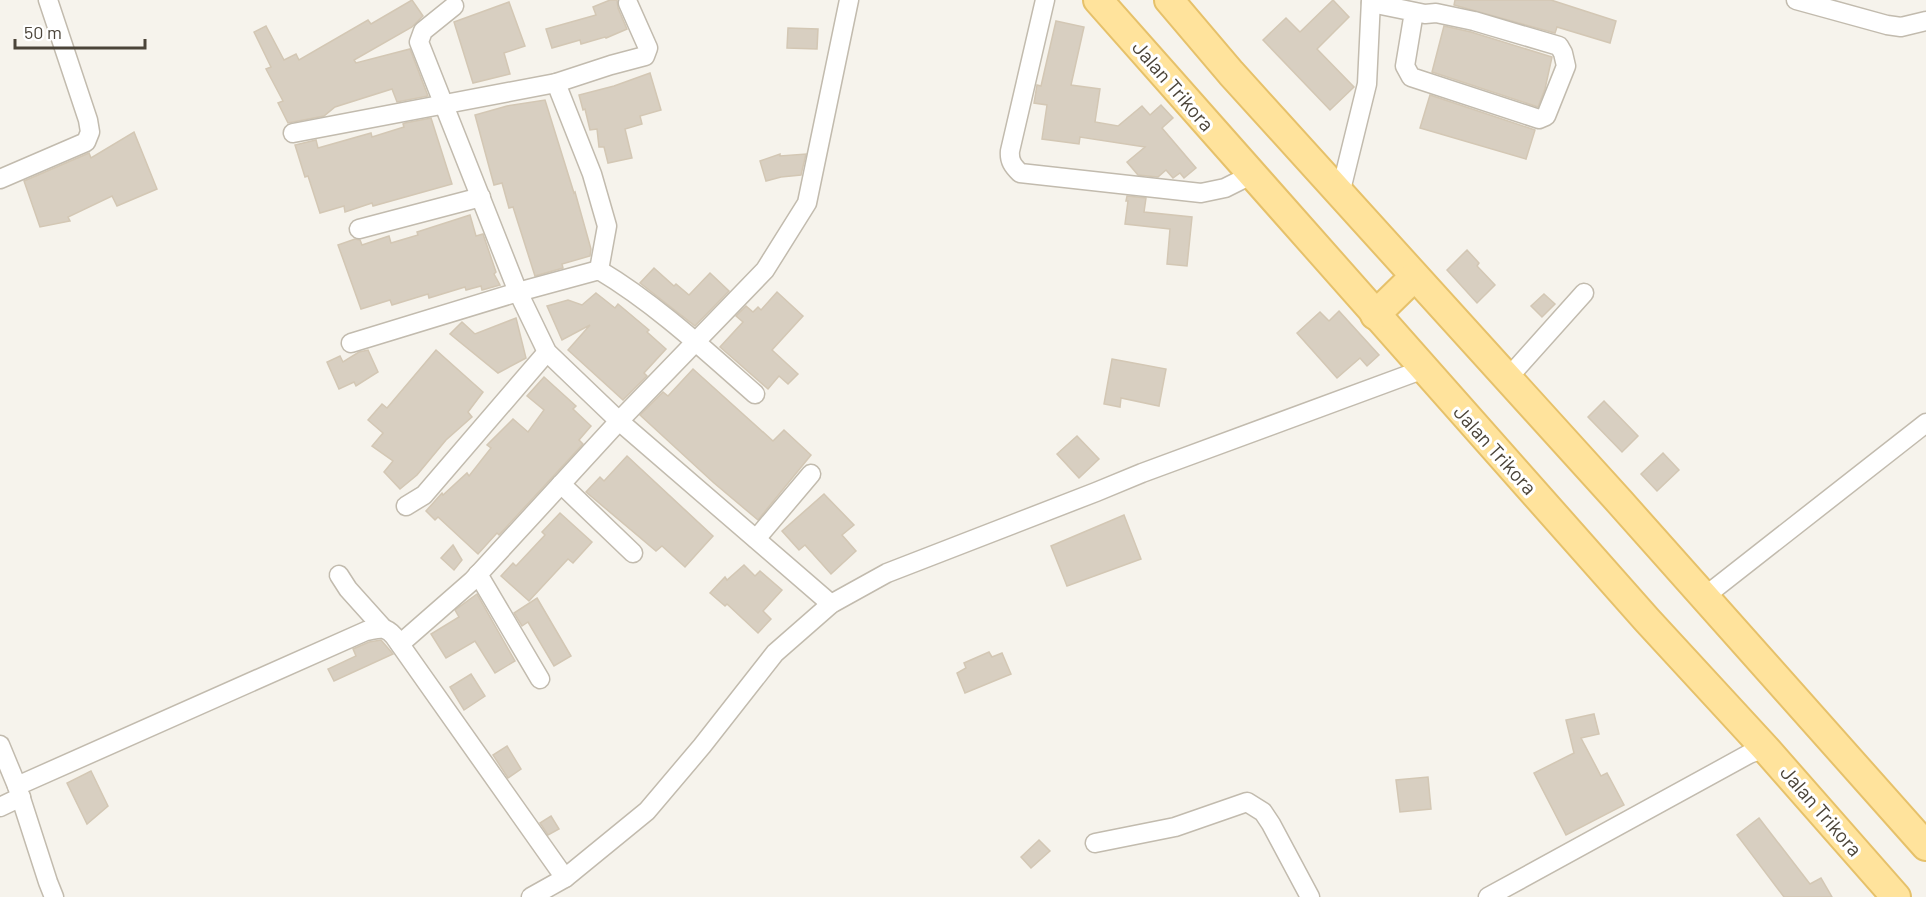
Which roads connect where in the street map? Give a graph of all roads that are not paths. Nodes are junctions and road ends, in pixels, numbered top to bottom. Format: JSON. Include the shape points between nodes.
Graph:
{"nodes":[{"id":1,"x":48,"y":0,"type":"edge"},
{"id":2,"x":849,"y":0,"type":"edge"},
{"id":3,"x":1045,"y":0,"type":"edge"},
{"id":4,"x":1098,"y":0,"type":"edge"},
{"id":5,"x":1169,"y":0,"type":"edge"},
{"id":6,"x":1796,"y":0,"type":"edge"},
{"id":7,"x":1371,"y":1,"type":"edge"},
{"id":8,"x":628,"y":3,"type":"dead end"},
{"id":9,"x":454,"y":6,"type":"dead end"},
{"id":10,"x":1857,"y":9,"type":"edge"},
{"id":11,"x":1414,"y":12,"type":"junction"},
{"id":12,"x":1926,"y":21,"type":"edge"},
{"id":13,"x":556,"y":83,"type":"junction"},
{"id":14,"x":443,"y":104,"type":"junction"},
{"id":15,"x":293,"y":133,"type":"dead end"},
{"id":16,"x":1251,"y":175,"type":"junction"},
{"id":17,"x":0,"y":179,"type":"edge"},
{"id":18,"x":1340,"y":194,"type":"junction"},
{"id":19,"x":481,"y":197,"type":"junction"},
{"id":20,"x":359,"y":229,"type":"dead end"},
{"id":21,"x":599,"y":270,"type":"junction"},
{"id":22,"x":1414,"y":277,"type":"junction"},
{"id":23,"x":518,"y":292,"type":"junction"},
{"id":24,"x":1584,"y":293,"type":"dead end"},
{"id":25,"x":1375,"y":315,"type":"junction"},
{"id":26,"x":695,"y":342,"type":"junction"},
{"id":27,"x":351,"y":343,"type":"dead end"},
{"id":28,"x":547,"y":352,"type":"junction"},
{"id":29,"x":1424,"y":369,"type":"junction"},
{"id":30,"x":1507,"y":379,"type":"junction"},
{"id":31,"x":755,"y":394,"type":"dead end"},
{"id":32,"x":619,"y":421,"type":"junction"},
{"id":33,"x":1926,"y":423,"type":"edge"},
{"id":34,"x":811,"y":474,"type":"dead end"},
{"id":35,"x":561,"y":484,"type":"junction"},
{"id":36,"x":406,"y":506,"type":"dead end"},
{"id":37,"x":756,"y":539,"type":"junction"},
{"id":38,"x":633,"y":553,"type":"dead end"},
{"id":39,"x":478,"y":574,"type":"junction"},
{"id":40,"x":339,"y":575,"type":"dead end"},
{"id":41,"x":1704,"y":597,"type":"junction"},
{"id":42,"x":831,"y":604,"type":"junction"},
{"id":43,"x":382,"y":628,"type":"junction"},
{"id":44,"x":400,"y":644,"type":"junction"},
{"id":45,"x":540,"y":679,"type":"dead end"},
{"id":46,"x":0,"y":745,"type":"edge"},
{"id":47,"x":1765,"y":748,"type":"junction"},
{"id":48,"x":19,"y":791,"type":"junction"},
{"id":49,"x":0,"y":807,"type":"edge"},
{"id":50,"x":1095,"y":843,"type":"dead end"},
{"id":51,"x":1926,"y":846,"type":"edge"},
{"id":52,"x":565,"y":878,"type":"junction"},
{"id":53,"x":54,"y":897,"type":"edge"},
{"id":54,"x":531,"y":897,"type":"edge"},
{"id":55,"x":1310,"y":897,"type":"edge"},
{"id":56,"x":1488,"y":897,"type":"edge"},
{"id":57,"x":1896,"y":897,"type":"edge"}],
"edges":[{"from":1,"to":17,"type":"street","via":[[90,132],[86,142]]},
{"from":2,"to":26,"type":"street","via":[[807,203],[765,270]]},
{"from":3,"to":16,"type":"street","via":[[1010,151],[1013,166],[1020,172],[1201,193],[1215,192]]},
{"from":4,"to":16,"type":"main road","name":"Jalan Trikora"},
{"from":5,"to":18,"type":"main road"},
{"from":6,"to":10,"type":"street"},
{"from":7,"to":11,"type":"street"},
{"from":7,"to":18,"type":"street","via":[[1367,84]]},
{"from":8,"to":13,"type":"street","via":[[648,48],[645,56]]},
{"from":9,"to":14,"type":"street","via":[[423,31],[419,42]]},
{"from":10,"to":12,"type":"street","via":[[1901,27]]},
{"from":11,"to":11,"type":"street","via":[[1474,21],[1559,46],[1566,66],[1546,116],[1539,118],[1411,77],[1405,66]]},
{"from":13,"to":14,"type":"street"},
{"from":13,"to":21,"type":"street","via":[[595,183],[607,226]]},
{"from":14,"to":15,"type":"street"},
{"from":14,"to":19,"type":"street"},
{"from":16,"to":25,"type":"main road","name":"Jalan Trikora"},
{"from":18,"to":22,"type":"main road"},
{"from":19,"to":20,"type":"street"},
{"from":19,"to":23,"type":"street"},
{"from":21,"to":23,"type":"street"},
{"from":21,"to":26,"type":"street"},
{"from":22,"to":25,"type":"main road"},
{"from":22,"to":30,"type":"main road"},
{"from":23,"to":27,"type":"street"},
{"from":23,"to":28,"type":"street"},
{"from":24,"to":30,"type":"street"},
{"from":25,"to":29,"type":"main road","name":"Jalan Trikora"},
{"from":26,"to":31,"type":"street"},
{"from":26,"to":32,"type":"street"},
{"from":28,"to":32,"type":"street"},
{"from":28,"to":36,"type":"street","via":[[424,495]]},
{"from":29,"to":42,"type":"street","via":[[1142,472],[887,573]]},
{"from":29,"to":47,"type":"main road","name":"Jalan Trikora"},
{"from":30,"to":41,"type":"main road"},
{"from":32,"to":35,"type":"street"},
{"from":32,"to":37,"type":"street"},
{"from":33,"to":41,"type":"street"},
{"from":34,"to":37,"type":"street"},
{"from":35,"to":38,"type":"street"},
{"from":35,"to":39,"type":"street"},
{"from":37,"to":42,"type":"street"},
{"from":39,"to":44,"type":"street"},
{"from":39,"to":45,"type":"street"},
{"from":40,"to":43,"type":"street"},
{"from":41,"to":51,"type":"main road"},
{"from":42,"to":52,"type":"street","via":[[775,653],[646,811]]},
{"from":43,"to":44,"type":"street","via":[[389,629]]},
{"from":43,"to":48,"type":"street","via":[[366,631]]},
{"from":44,"to":52,"type":"street"},
{"from":46,"to":48,"type":"street"},
{"from":47,"to":56,"type":"street"},
{"from":47,"to":57,"type":"main road","name":"Jalan Trikora"},
{"from":48,"to":49,"type":"street"},
{"from":48,"to":53,"type":"street"},
{"from":50,"to":55,"type":"street","via":[[1175,827],[1247,802],[1263,812],[1271,824]]},
{"from":52,"to":54,"type":"street"}]}
